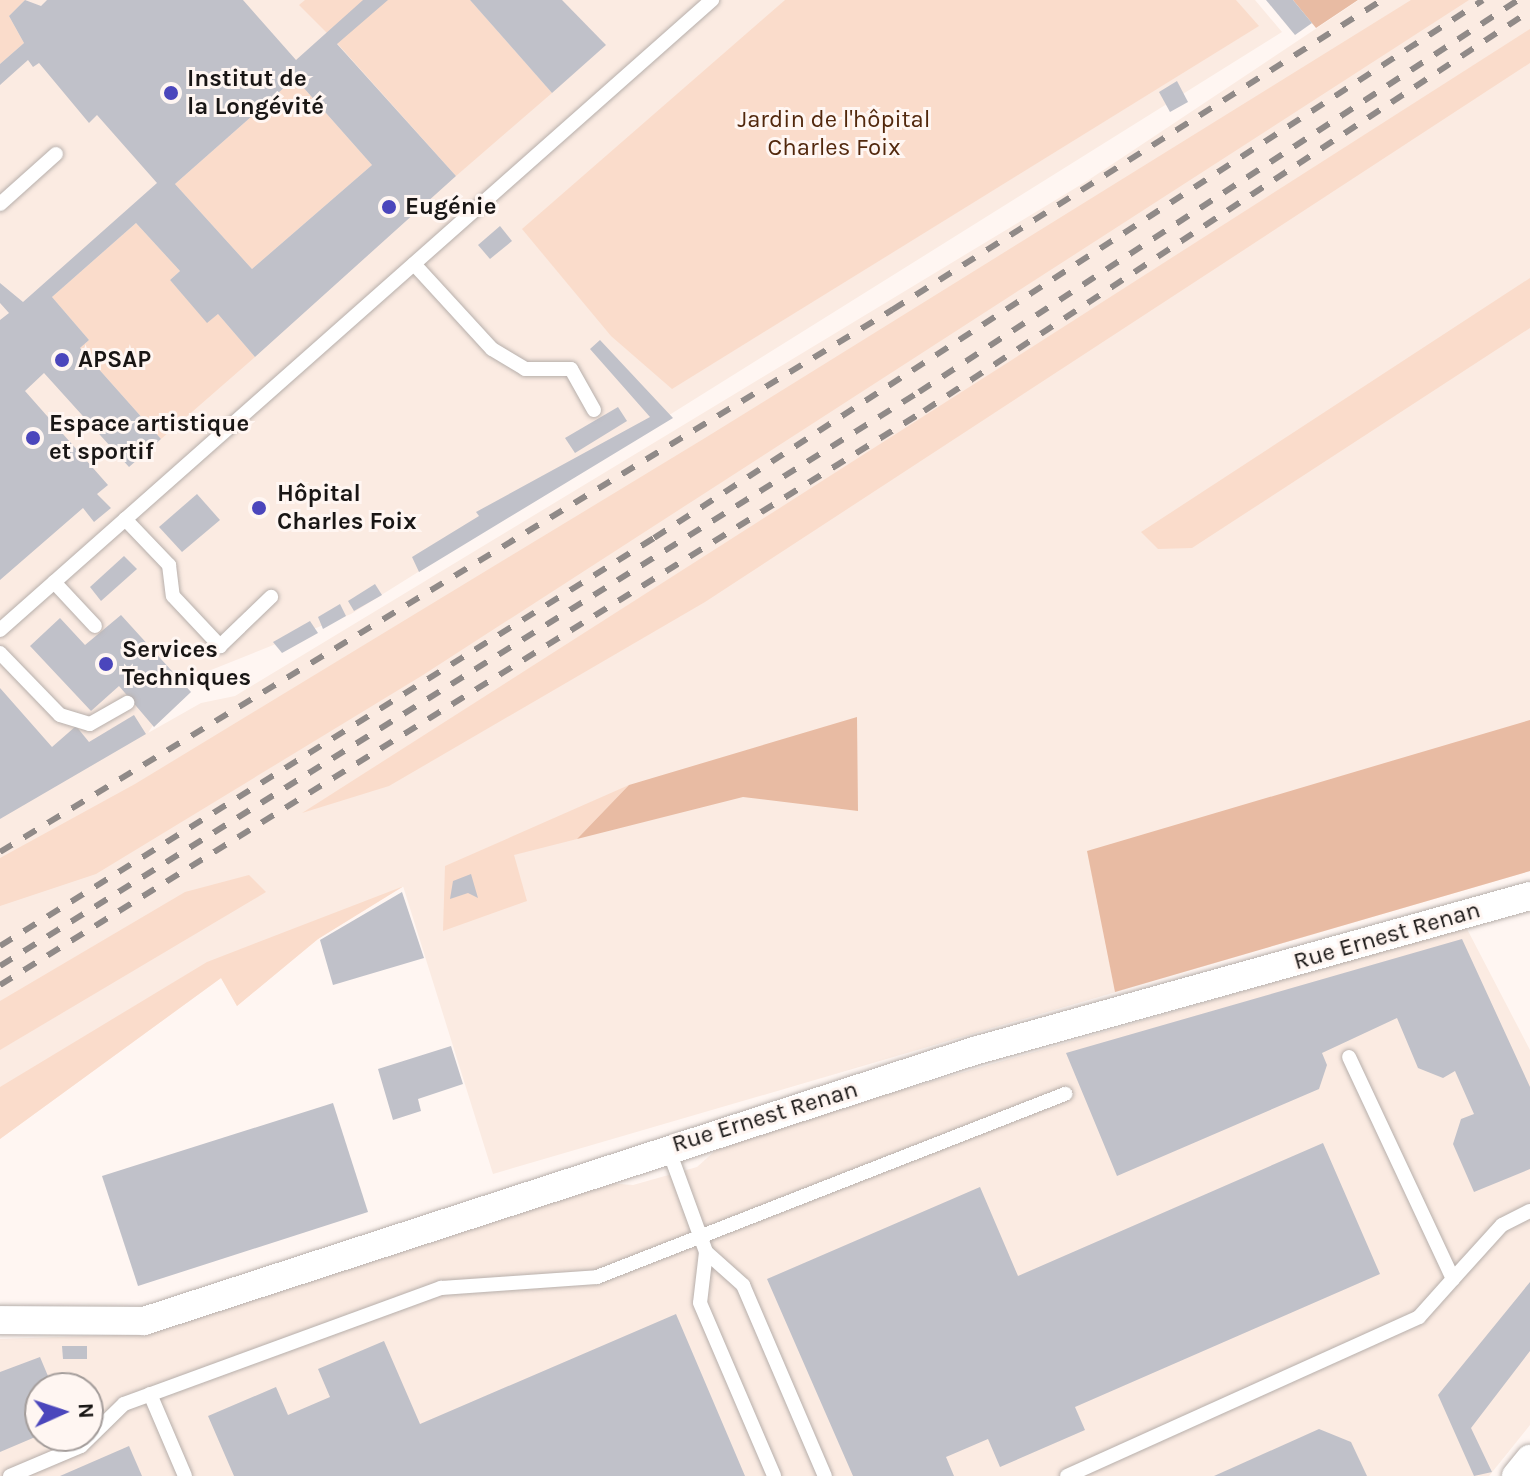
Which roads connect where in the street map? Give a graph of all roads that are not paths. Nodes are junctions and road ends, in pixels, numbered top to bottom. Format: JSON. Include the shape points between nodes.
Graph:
{"nodes":[{"id":1,"x":712,"y":0,"type":"edge"},
{"id":2,"x":56,"y":154,"type":"dead end"},
{"id":3,"x":0,"y":204,"type":"edge"},
{"id":4,"x":414,"y":264,"type":"junction"},
{"id":5,"x":594,"y":410,"type":"dead end"},
{"id":6,"x":125,"y":519,"type":"junction"},
{"id":7,"x":54,"y":582,"type":"junction"},
{"id":8,"x":271,"y":597,"type":"dead end"},
{"id":9,"x":95,"y":626,"type":"dead end"},
{"id":10,"x":0,"y":630,"type":"edge"},
{"id":11,"x":0,"y":653,"type":"edge"},
{"id":12,"x":127,"y":703,"type":"dead end"},
{"id":13,"x":1530,"y":896,"type":"edge"},
{"id":14,"x":1349,"y":1057,"type":"dead end"},
{"id":15,"x":1065,"y":1094,"type":"dead end"},
{"id":16,"x":667,"y":1148,"type":"junction"},
{"id":17,"x":1530,"y":1211,"type":"edge"},
{"id":18,"x":700,"y":1237,"type":"junction"},
{"id":19,"x":706,"y":1252,"type":"junction"},
{"id":20,"x":1453,"y":1279,"type":"junction"},
{"id":21,"x":0,"y":1320,"type":"edge"},
{"id":22,"x":150,"y":1394,"type":"junction"},
{"id":23,"x":1530,"y":1459,"type":"edge"},
{"id":24,"x":10,"y":1476,"type":"edge"},
{"id":25,"x":185,"y":1476,"type":"edge"},
{"id":26,"x":774,"y":1476,"type":"edge"},
{"id":27,"x":825,"y":1476,"type":"edge"},
{"id":28,"x":1067,"y":1476,"type":"edge"},
{"id":29,"x":1516,"y":1476,"type":"edge"}],
"edges":[{"from":1,"to":4,"type":"lane"},
{"from":2,"to":3,"type":"lane"},
{"from":4,"to":5,"type":"lane","via":[[492,349],[525,369],[571,369]]},
{"from":4,"to":6,"type":"lane"},
{"from":6,"to":7,"type":"lane"},
{"from":6,"to":8,"type":"lane","via":[[169,565],[173,596],[220,646]]},
{"from":7,"to":9,"type":"lane"},
{"from":7,"to":10,"type":"lane"},
{"from":11,"to":12,"type":"lane","via":[[60,715],[90,724]]},
{"from":13,"to":16,"type":"street","name":"Rue Ernest Renan","via":[[974,1051]]},
{"from":14,"to":20,"type":"lane"},
{"from":15,"to":18,"type":"lane"},
{"from":16,"to":18,"type":"lane"},
{"from":16,"to":21,"type":"street","name":"Rue Ernest Renan","via":[[144,1321]]},
{"from":17,"to":20,"type":"lane","via":[[1502,1225]]},
{"from":18,"to":19,"type":"lane"},
{"from":18,"to":22,"type":"lane","via":[[597,1277],[441,1288]]},
{"from":19,"to":26,"type":"lane","via":[[700,1303]]},
{"from":19,"to":27,"type":"lane","via":[[743,1285]]},
{"from":20,"to":28,"type":"lane","via":[[1419,1317]]},
{"from":22,"to":24,"type":"lane","via":[[124,1404],[81,1446]]},
{"from":22,"to":25,"type":"lane"},
{"from":23,"to":29,"type":"street"}]}
